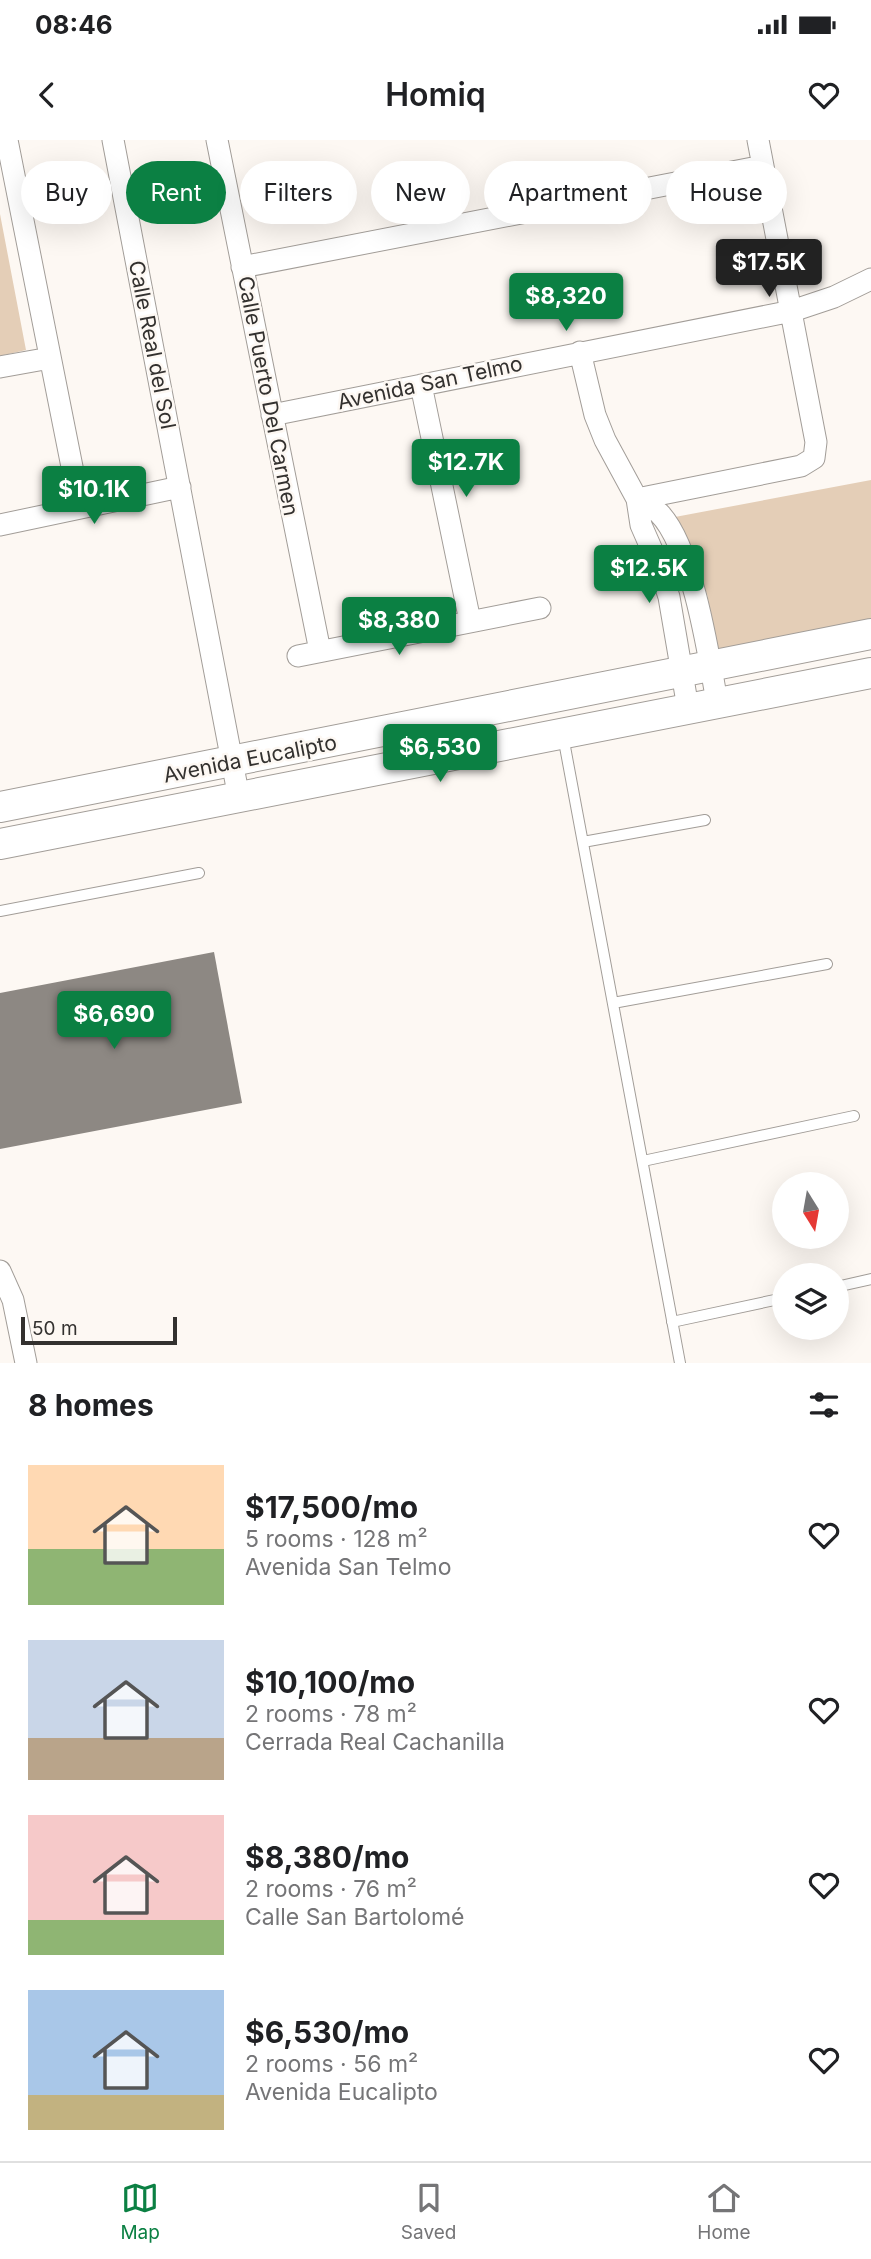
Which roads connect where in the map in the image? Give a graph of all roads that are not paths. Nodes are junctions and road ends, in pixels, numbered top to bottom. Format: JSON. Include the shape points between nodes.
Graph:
{"nodes":[{"id":1,"x":7,"y":140,"type":"edge"},
{"id":2,"x":113,"y":140,"type":"edge"},
{"id":3,"x":217,"y":140,"type":"edge"},
{"id":4,"x":758,"y":140,"type":"edge"},
{"id":5,"x":762,"y":161,"type":"edge"},
{"id":6,"x":666,"y":185,"type":"edge"},
{"id":7,"x":775,"y":224,"type":"edge"},
{"id":8,"x":243,"y":267,"type":"junction"},
{"id":9,"x":871,"y":279,"type":"edge"},
{"id":10,"x":792,"y":311,"type":"junction"},
{"id":11,"x":580,"y":352,"type":"junction"},
{"id":12,"x":50,"y":358,"type":"junction"},
{"id":13,"x":0,"y":367,"type":"edge"},
{"id":14,"x":421,"y":385,"type":"junction"},
{"id":15,"x":272,"y":415,"type":"junction"},
{"id":16,"x":180,"y":486,"type":"junction"},
{"id":17,"x":637,"y":499,"type":"junction"},
{"id":18,"x":80,"y":507,"type":"junction"},
{"id":19,"x":0,"y":524,"type":"edge"},
{"id":20,"x":540,"y":608,"type":"dead end"},
{"id":21,"x":470,"y":621,"type":"junction"},
{"id":22,"x":871,"y":634,"type":"edge"},
{"id":23,"x":320,"y":651,"type":"junction"},
{"id":24,"x":298,"y":656,"type":"dead end"},
{"id":25,"x":711,"y":666,"type":"junction"},
{"id":26,"x":681,"y":672,"type":"junction"},
{"id":27,"x":871,"y":673,"type":"edge"},
{"id":28,"x":717,"y":702,"type":"junction"},
{"id":29,"x":688,"y":708,"type":"junction"},
{"id":30,"x":562,"y":733,"type":"junction"},
{"id":31,"x":233,"y":763,"type":"junction"},
{"id":32,"x":239,"y":798,"type":"junction"},
{"id":33,"x":0,"y":807,"type":"edge"},
{"id":34,"x":705,"y":820,"type":"dead end"},
{"id":35,"x":583,"y":842,"type":"junction"},
{"id":36,"x":0,"y":844,"type":"edge"},
{"id":37,"x":199,"y":873,"type":"dead end"},
{"id":38,"x":0,"y":911,"type":"edge"},
{"id":39,"x":827,"y":964,"type":"dead end"},
{"id":40,"x":613,"y":1003,"type":"junction"},
{"id":41,"x":854,"y":1116,"type":"dead end"},
{"id":42,"x":642,"y":1161,"type":"junction"},
{"id":43,"x":0,"y":1271,"type":"edge"},
{"id":44,"x":871,"y":1279,"type":"edge"},
{"id":45,"x":849,"y":1284,"type":"edge"},
{"id":46,"x":772,"y":1301,"type":"edge"},
{"id":47,"x":673,"y":1322,"type":"junction"},
{"id":48,"x":26,"y":1363,"type":"edge"},
{"id":49,"x":680,"y":1363,"type":"edge"}],
"edges":[{"from":1,"to":12,"type":"street"},
{"from":2,"to":16,"type":"street","name":"Calle Real del Sol"},
{"from":3,"to":8,"type":"street","name":"Calle Puerto Del Carmen"},
{"from":4,"to":5,"type":"street"},
{"from":6,"to":8,"type":"street"},
{"from":7,"to":10,"type":"street"},
{"from":8,"to":15,"type":"street","name":"Calle Puerto Del Carmen"},
{"from":9,"to":10,"type":"street","name":"Avenida San Telmo","via":[[834,298]]},
{"from":10,"to":11,"type":"street","name":"Avenida San Telmo"},
{"from":10,"to":17,"type":"street","via":[[817,442],[814,458],[801,466]]},
{"from":11,"to":14,"type":"street","name":"Avenida San Telmo"},
{"from":11,"to":17,"type":"street","via":[[595,415]]},
{"from":12,"to":13,"type":"street"},
{"from":12,"to":18,"type":"street"},
{"from":14,"to":15,"type":"street","name":"Avenida San Telmo"},
{"from":14,"to":21,"type":"street"},
{"from":15,"to":23,"type":"street","name":"Calle Puerto Del Carmen"},
{"from":16,"to":18,"type":"street"},
{"from":16,"to":31,"type":"street","name":"Calle Real del Sol"},
{"from":17,"to":25,"type":"street","via":[[660,514],[680,548]]},
{"from":17,"to":26,"type":"street","via":[[641,525],[669,597]]},
{"from":18,"to":19,"type":"street"},
{"from":20,"to":21,"type":"street"},
{"from":21,"to":23,"type":"street"},
{"from":22,"to":25,"type":"street","name":"Avenida Eucalipto"},
{"from":23,"to":24,"type":"street"},
{"from":25,"to":26,"type":"street","name":"Avenida Eucalipto"},
{"from":25,"to":28,"type":"street"},
{"from":26,"to":29,"type":"street"},
{"from":26,"to":31,"type":"street","name":"Avenida Eucalipto"},
{"from":27,"to":28,"type":"street","name":"Avenida Eucalipto"},
{"from":28,"to":29,"type":"street","name":"Avenida Eucalipto"},
{"from":29,"to":30,"type":"street","name":"Avenida Eucalipto"},
{"from":30,"to":32,"type":"street","name":"Avenida Eucalipto"},
{"from":30,"to":35,"type":"lane"},
{"from":31,"to":32,"type":"street","name":"Calle Real del Sol"},
{"from":31,"to":33,"type":"street","name":"Avenida Eucalipto"},
{"from":32,"to":36,"type":"street","name":"Avenida Eucalipto"},
{"from":34,"to":35,"type":"lane"},
{"from":35,"to":40,"type":"lane"},
{"from":37,"to":38,"type":"lane"},
{"from":39,"to":40,"type":"lane"},
{"from":40,"to":42,"type":"lane"},
{"from":41,"to":42,"type":"lane"},
{"from":42,"to":47,"type":"lane"},
{"from":43,"to":48,"type":"street","via":[[12,1300]]},
{"from":44,"to":45,"type":"lane"},
{"from":46,"to":47,"type":"lane"},
{"from":47,"to":49,"type":"lane"}]}
